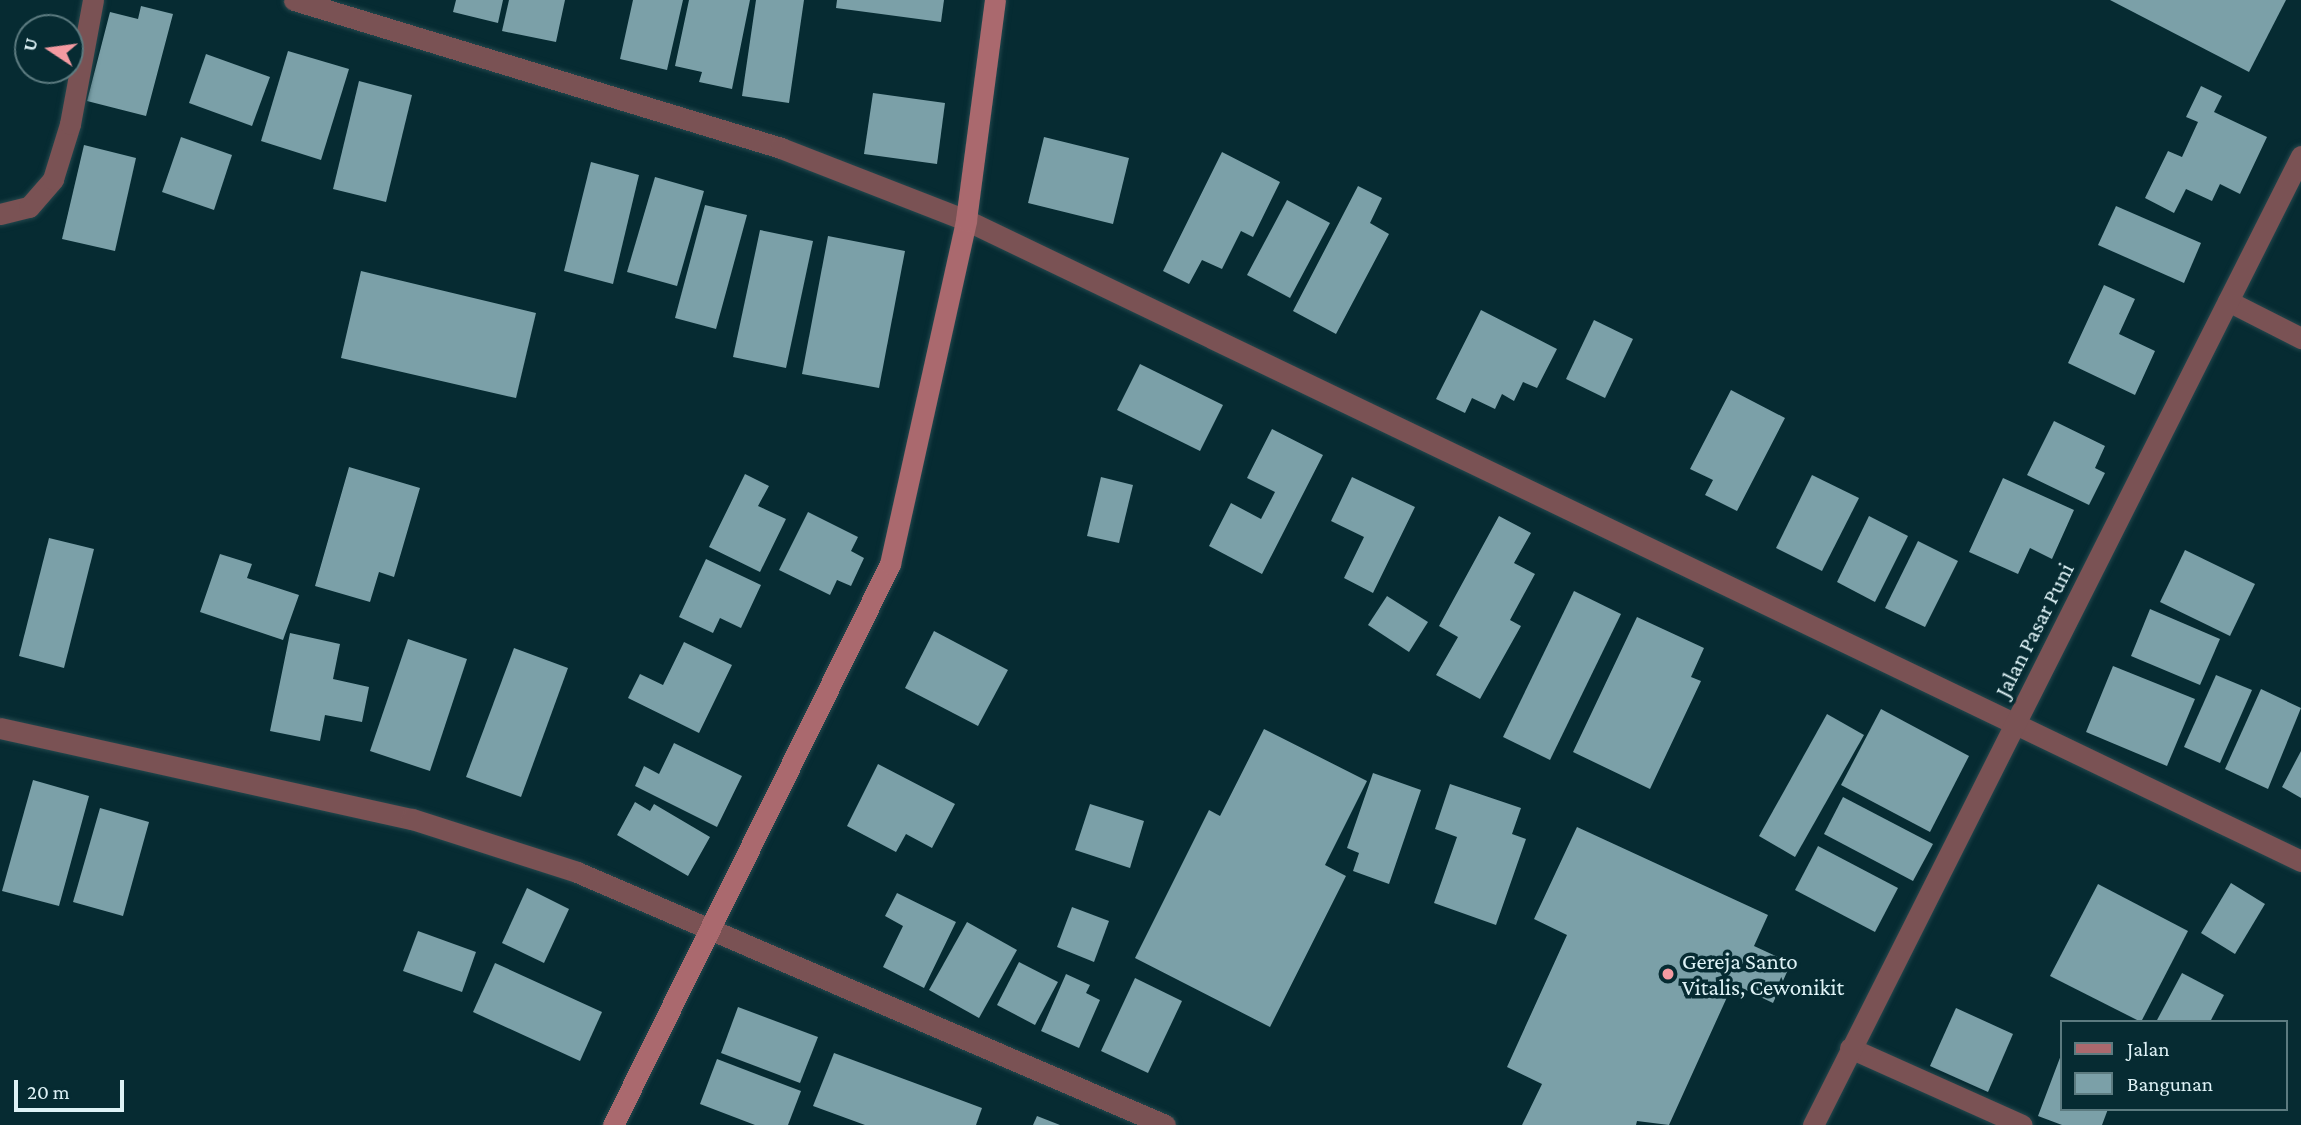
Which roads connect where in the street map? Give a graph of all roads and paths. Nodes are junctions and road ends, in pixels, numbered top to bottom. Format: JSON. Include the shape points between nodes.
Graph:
{"nodes":[{"id":1,"x":93,"y":0,"type":"edge"},
{"id":2,"x":295,"y":0,"type":"edge"},
{"id":3,"x":995,"y":0,"type":"edge"},
{"id":4,"x":2301,"y":156,"type":"edge"},
{"id":5,"x":0,"y":215,"type":"edge"},
{"id":6,"x":966,"y":220,"type":"junction"},
{"id":7,"x":2228,"y":301,"type":"junction"},
{"id":8,"x":2301,"y":338,"type":"edge"},
{"id":9,"x":2016,"y":725,"type":"junction"},
{"id":10,"x":0,"y":728,"type":"edge"},
{"id":11,"x":2301,"y":861,"type":"edge"},
{"id":12,"x":711,"y":931,"type":"junction"},
{"id":13,"x":1850,"y":1048,"type":"junction"},
{"id":14,"x":613,"y":1125,"type":"edge"},
{"id":15,"x":1165,"y":1125,"type":"edge"},
{"id":16,"x":1813,"y":1125,"type":"edge"},
{"id":17,"x":2022,"y":1125,"type":"edge"}],
"edges":[{"from":1,"to":5,"type":"street","via":[[71,124],[53,179],[29,206]]},
{"from":2,"to":6,"type":"street","via":[[781,148]]},
{"from":3,"to":6,"type":"street"},
{"from":4,"to":7,"type":"street","name":"Jalan Pasar Puni"},
{"from":6,"to":9,"type":"street"},
{"from":6,"to":12,"type":"street","via":[[902,528],[890,564]]},
{"from":7,"to":8,"type":"street"},
{"from":7,"to":9,"type":"street","name":"Jalan Pasar Puni"},
{"from":9,"to":11,"type":"street"},
{"from":9,"to":13,"type":"street","name":"Jalan Pasar Puni"},
{"from":10,"to":12,"type":"street","via":[[412,819],[577,872]]},
{"from":12,"to":14,"type":"street"},
{"from":12,"to":15,"type":"street"},
{"from":13,"to":16,"type":"street","name":"Jalan Pasar Puni"},
{"from":13,"to":17,"type":"street"}]}
